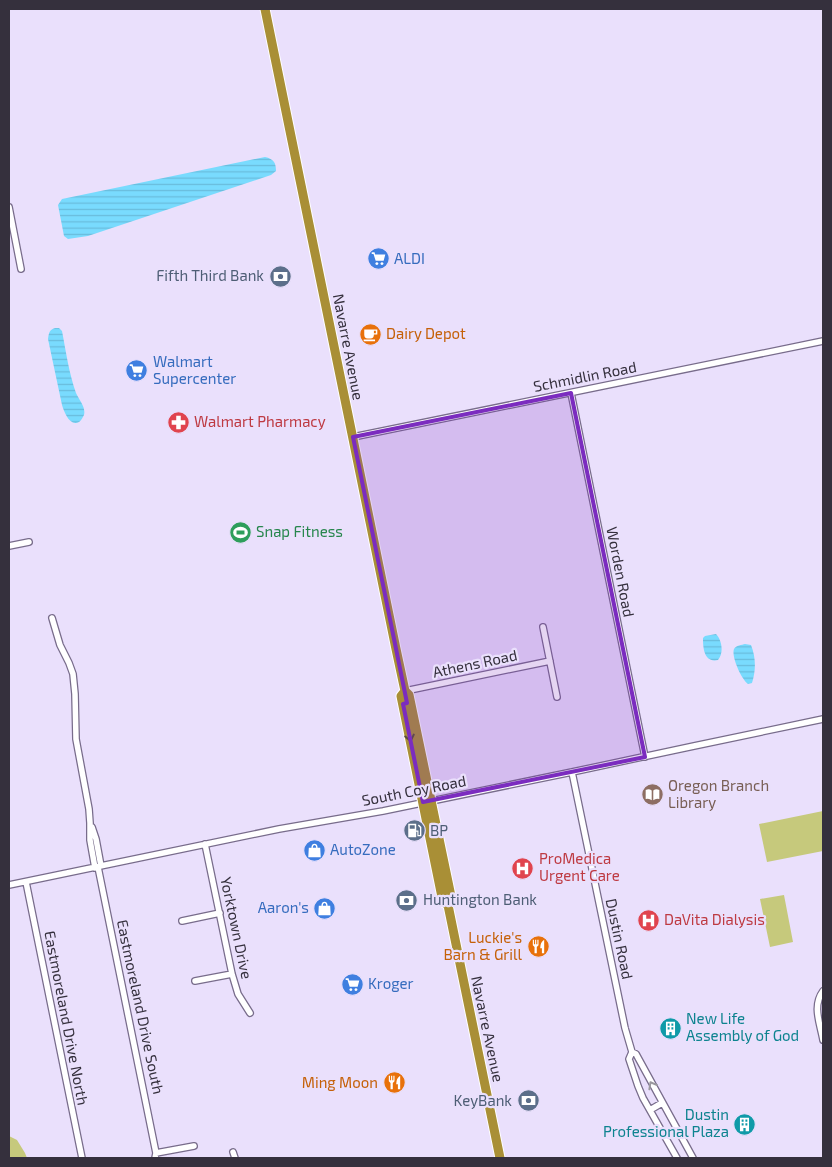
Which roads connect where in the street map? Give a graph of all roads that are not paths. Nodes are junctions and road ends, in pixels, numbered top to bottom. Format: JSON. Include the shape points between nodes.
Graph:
{"nodes":[{"id":1,"x":265,"y":9,"type":"edge"},
{"id":2,"x":9,"y":210,"type":"edge"},
{"id":3,"x":21,"y":269,"type":"dead end"},
{"id":4,"x":823,"y":341,"type":"edge"},
{"id":5,"x":571,"y":393,"type":"junction"},
{"id":6,"x":353,"y":437,"type":"junction"},
{"id":7,"x":29,"y":542,"type":"dead end"},
{"id":8,"x":9,"y":546,"type":"edge"},
{"id":9,"x":52,"y":618,"type":"dead end"},
{"id":10,"x":543,"y":627,"type":"dead end"},
{"id":11,"x":550,"y":661,"type":"junction"},
{"id":12,"x":404,"y":691,"type":"junction"},
{"id":13,"x":557,"y":697,"type":"dead end"},
{"id":14,"x":403,"y":704,"type":"junction"},
{"id":15,"x":823,"y":720,"type":"edge"},
{"id":16,"x":415,"y":723,"type":"junction"},
{"id":17,"x":645,"y":757,"type":"junction"},
{"id":18,"x":572,"y":772,"type":"junction"},
{"id":19,"x":427,"y":802,"type":"junction"},
{"id":20,"x":206,"y":844,"type":"junction"},
{"id":21,"x":98,"y":867,"type":"junction"},
{"id":22,"x":26,"y":882,"type":"junction"},
{"id":23,"x":9,"y":885,"type":"edge"},
{"id":24,"x":220,"y":913,"type":"junction"},
{"id":25,"x":182,"y":921,"type":"dead end"},
{"id":26,"x":232,"y":974,"type":"junction"},
{"id":27,"x":195,"y":981,"type":"dead end"},
{"id":28,"x":822,"y":993,"type":"edge"},
{"id":29,"x":250,"y":1013,"type":"dead end"},
{"id":30,"x":823,"y":1040,"type":"edge"},
{"id":31,"x":632,"y":1052,"type":"junction"},
{"id":32,"x":662,"y":1103,"type":"junction"},
{"id":33,"x":650,"y":1110,"type":"junction"},
{"id":34,"x":194,"y":1146,"type":"dead end"},
{"id":35,"x":156,"y":1156,"type":"edge"},
{"id":36,"x":82,"y":1158,"type":"edge"},
{"id":37,"x":500,"y":1158,"type":"edge"},
{"id":38,"x":677,"y":1158,"type":"edge"},
{"id":39,"x":693,"y":1158,"type":"edge"}],
"edges":[{"from":1,"to":6,"type":"highway","name":"Navarre Avenue"},
{"from":2,"to":3,"type":"street"},
{"from":4,"to":5,"type":"street","name":"Schmidlin Road"},
{"from":5,"to":6,"type":"street","name":"Schmidlin Road"},
{"from":5,"to":17,"type":"street","name":"Worden Road"},
{"from":6,"to":12,"type":"highway","name":"Navarre Avenue"},
{"from":7,"to":8,"type":"street"},
{"from":9,"to":21,"type":"street","name":"Eastmoreland Drive South","via":[[57,639],[73,674],[76,739],[89,809],[90,840]]},
{"from":10,"to":11,"type":"street"},
{"from":11,"to":12,"type":"street","name":"Athens Road"},
{"from":11,"to":13,"type":"street"},
{"from":12,"to":14,"type":"highway","name":"Navarre Avenue","via":[[401,696]]},
{"from":12,"to":16,"type":"highway","name":"Navarre Avenue","via":[[409,695]]},
{"from":14,"to":16,"type":"highway","via":[[408,705]]},
{"from":14,"to":19,"type":"highway","name":"Navarre Avenue","one_way":true},
{"from":15,"to":17,"type":"street","name":"South Coy Road"},
{"from":16,"to":19,"type":"highway","name":"Navarre Avenue"},
{"from":17,"to":18,"type":"street","name":"South Coy Road"},
{"from":18,"to":19,"type":"street","name":"South Coy Road"},
{"from":18,"to":31,"type":"street","name":"Dustin Road","via":[[624,1028]]},
{"from":19,"to":20,"type":"street","name":"South Coy Road"},
{"from":19,"to":37,"type":"highway","name":"Navarre Avenue","via":[[444,902],[448,905]]},
{"from":20,"to":21,"type":"street","name":"South Coy Road"},
{"from":20,"to":24,"type":"street","name":"Yorktown Drive"},
{"from":21,"to":22,"type":"street","name":"South Coy Road"},
{"from":21,"to":35,"type":"street","name":"Eastmoreland Drive South"},
{"from":22,"to":23,"type":"street","name":"South Coy Road"},
{"from":22,"to":36,"type":"street","name":"Eastmoreland Drive North"},
{"from":24,"to":25,"type":"street"},
{"from":24,"to":26,"type":"street","name":"Yorktown Drive"},
{"from":26,"to":27,"type":"street"},
{"from":26,"to":29,"type":"street","name":"Yorktown Drive","via":[[238,994]]},
{"from":28,"to":30,"type":"street","via":[[817,1006]]},
{"from":32,"to":31,"type":"street","name":"Dustin Road","one_way":true},
{"from":31,"to":33,"type":"street","name":"Dustin Road","via":[[629,1059],[634,1077]]},
{"from":32,"to":33,"type":"street"},
{"from":32,"to":39,"type":"street","name":"Dustin Road"},
{"from":33,"to":38,"type":"street","name":"Dustin Road"},
{"from":34,"to":35,"type":"street"}]}
